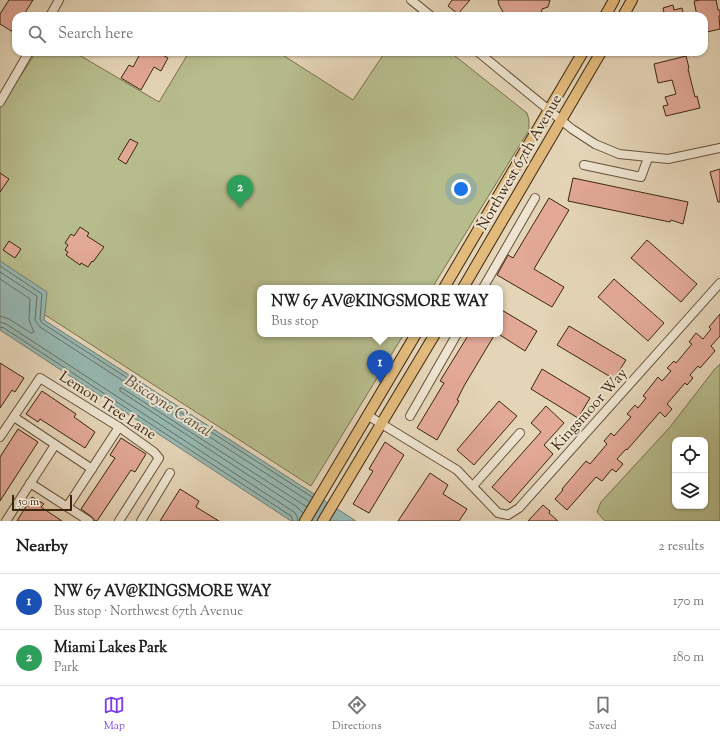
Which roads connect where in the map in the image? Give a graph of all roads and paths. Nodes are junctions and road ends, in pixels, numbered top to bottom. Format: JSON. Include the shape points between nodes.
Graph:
{"nodes":[{"id":1,"x":59,"y":0,"type":"edge"},
{"id":2,"x":411,"y":0,"type":"edge"},
{"id":3,"x":614,"y":0,"type":"edge"},
{"id":4,"x":632,"y":0,"type":"edge"},
{"id":5,"x":52,"y":12,"type":"edge"},
{"id":6,"x":426,"y":12,"type":"edge"},
{"id":7,"x":607,"y":12,"type":"edge"},
{"id":8,"x":625,"y":12,"type":"edge"},
{"id":9,"x":27,"y":56,"type":"edge"},
{"id":10,"x":483,"y":56,"type":"edge"},
{"id":11,"x":581,"y":56,"type":"edge"},
{"id":12,"x":600,"y":56,"type":"edge"},
{"id":13,"x":0,"y":102,"type":"edge"},
{"id":14,"x":549,"y":110,"type":"junction"},
{"id":15,"x":562,"y":120,"type":"junction"},
{"id":16,"x":720,"y":148,"type":"edge"},
{"id":17,"x":648,"y":158,"type":"junction"},
{"id":18,"x":584,"y":165,"type":"dead end"},
{"id":19,"x":535,"y":198,"type":"dead end"},
{"id":20,"x":459,"y":264,"type":"junction"},
{"id":21,"x":473,"y":272,"type":"junction"},
{"id":22,"x":720,"y":283,"type":"edge"},
{"id":23,"x":446,"y":285,"type":"edge"},
{"id":24,"x":465,"y":285,"type":"edge"},
{"id":25,"x":485,"y":285,"type":"edge"},
{"id":26,"x":414,"y":337,"type":"edge"},
{"id":27,"x":433,"y":337,"type":"edge"},
{"id":28,"x":455,"y":337,"type":"edge"},
{"id":29,"x":367,"y":415,"type":"junction"},
{"id":30,"x":410,"y":416,"type":"dead end"},
{"id":31,"x":14,"y":417,"type":"junction"},
{"id":32,"x":382,"y":424,"type":"junction"},
{"id":33,"x":119,"y":427,"type":"junction"},
{"id":34,"x":520,"y":433,"type":"dead end"},
{"id":35,"x":0,"y":437,"type":"edge"},
{"id":36,"x":55,"y":445,"type":"junction"},
{"id":37,"x":92,"y":469,"type":"junction"},
{"id":38,"x":170,"y":473,"type":"dead end"},
{"id":39,"x":30,"y":483,"type":"junction"},
{"id":40,"x":473,"y":486,"type":"junction"},
{"id":41,"x":67,"y":506,"type":"junction"},
{"id":42,"x":6,"y":521,"type":"edge"},
{"id":43,"x":89,"y":521,"type":"edge"},
{"id":44,"x":119,"y":521,"type":"edge"},
{"id":45,"x":141,"y":521,"type":"edge"},
{"id":46,"x":305,"y":521,"type":"edge"},
{"id":47,"x":323,"y":521,"type":"edge"}],
"edges":[{"from":1,"to":5,"type":"street"},
{"from":2,"to":6,"type":"street"},
{"from":3,"to":7,"type":"main road"},
{"from":4,"to":8,"type":"main road"},
{"from":9,"to":13,"type":"street"},
{"from":10,"to":14,"type":"street"},
{"from":11,"to":14,"type":"main road","name":"Northwest 67th Avenue"},
{"from":12,"to":15,"type":"main road","name":"Northwest 67th Avenue"},
{"from":14,"to":15,"type":"street"},
{"from":14,"to":20,"type":"main road","name":"Northwest 67th Avenue"},
{"from":15,"to":17,"type":"street","via":[[595,144],[619,154]]},
{"from":15,"to":21,"type":"main road","name":"Northwest 67th Avenue"},
{"from":16,"to":17,"type":"street","via":[[668,159]]},
{"from":17,"to":18,"type":"street","via":[[641,178]]},
{"from":19,"to":25,"type":"street"},
{"from":20,"to":21,"type":"main road"},
{"from":20,"to":23,"type":"main road","name":"Northwest 67th Avenue"},
{"from":21,"to":24,"type":"main road","name":"Northwest 67th Avenue"},
{"from":22,"to":40,"type":"street","name":"Kingsmoor Way","via":[[519,508],[508,515],[498,513]]},
{"from":26,"to":29,"type":"main road"},
{"from":27,"to":32,"type":"main road"},
{"from":28,"to":30,"type":"street"},
{"from":29,"to":32,"type":"street","name":"Kingsmoor Way"},
{"from":29,"to":46,"type":"main road"},
{"from":31,"to":33,"type":"street","name":"Lemon Tree Lane","via":[[40,378]]},
{"from":31,"to":35,"type":"street"},
{"from":31,"to":36,"type":"street"},
{"from":32,"to":40,"type":"street","name":"Kingsmoor Way","via":[[457,470]]},
{"from":32,"to":47,"type":"main road"},
{"from":33,"to":37,"type":"street"},
{"from":33,"to":44,"type":"street","name":"Lemon Tree Lane","via":[[159,458]]},
{"from":34,"to":40,"type":"street"},
{"from":36,"to":37,"type":"street"},
{"from":36,"to":39,"type":"street"},
{"from":37,"to":41,"type":"street"},
{"from":38,"to":45,"type":"street"},
{"from":39,"to":41,"type":"street"},
{"from":39,"to":42,"type":"street"},
{"from":41,"to":43,"type":"street"}]}
